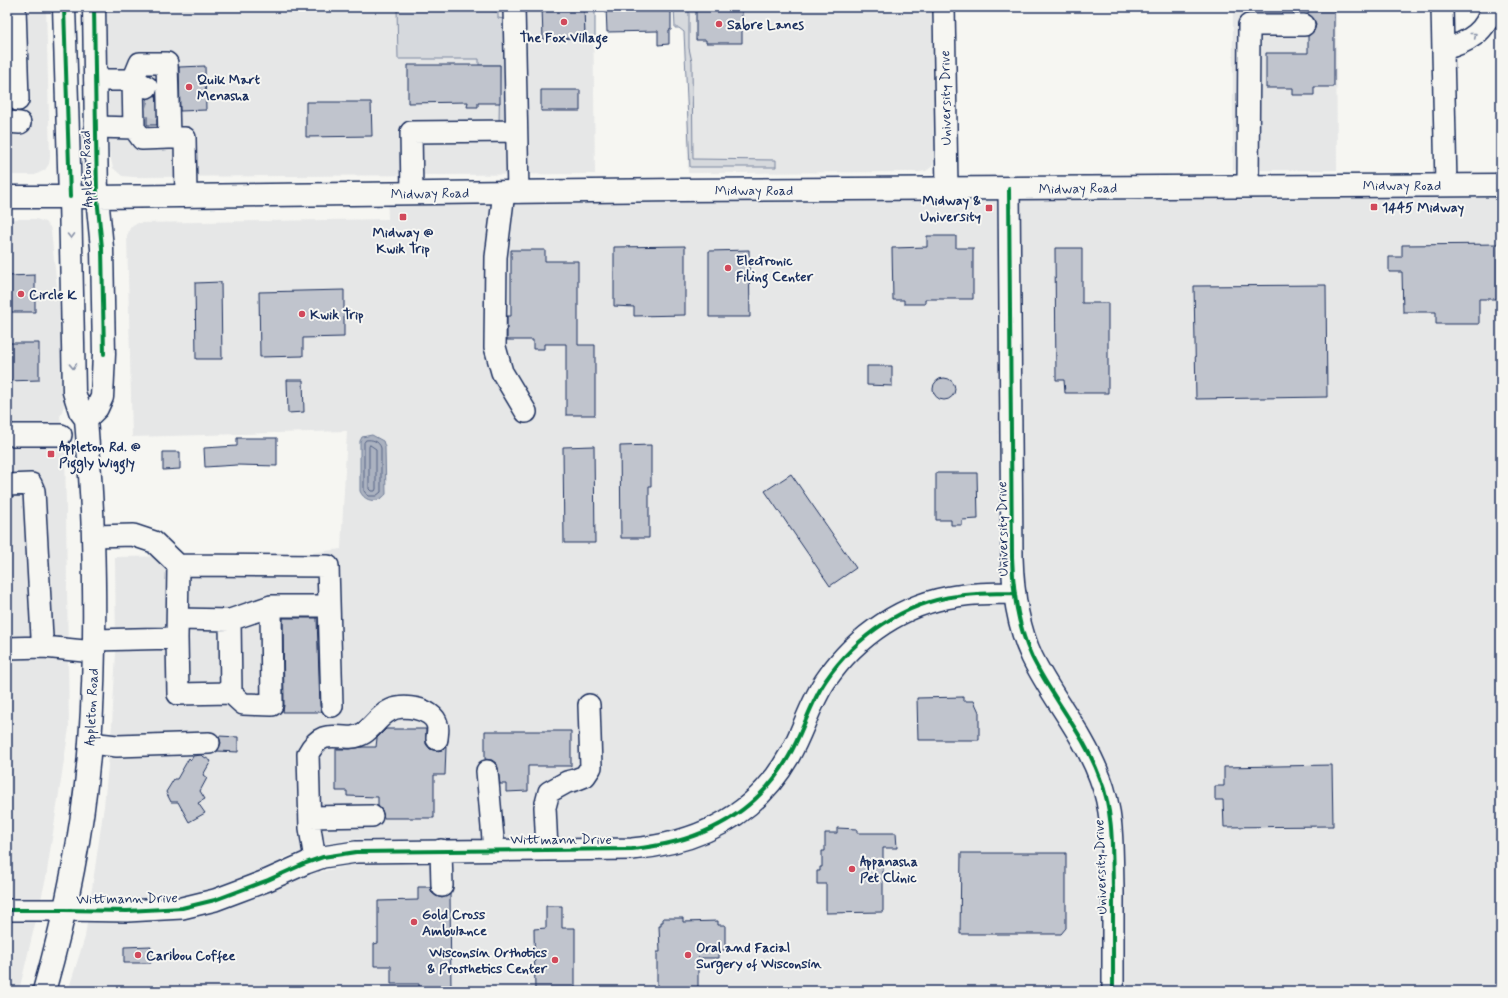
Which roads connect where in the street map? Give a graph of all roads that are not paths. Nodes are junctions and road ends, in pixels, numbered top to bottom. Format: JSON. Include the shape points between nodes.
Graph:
{"nodes":[{"id":1,"x":15,"y":7,"type":"edge"},
{"id":2,"x":64,"y":7,"type":"edge"},
{"id":3,"x":94,"y":7,"type":"edge"},
{"id":4,"x":514,"y":7,"type":"edge"},
{"id":5,"x":944,"y":7,"type":"edge"},
{"id":6,"x":1442,"y":7,"type":"edge"},
{"id":7,"x":1491,"y":7,"type":"edge"},
{"id":8,"x":1304,"y":26,"type":"dead end"},
{"id":9,"x":1443,"y":49,"type":"junction"},
{"id":10,"x":95,"y":80,"type":"junction"},
{"id":11,"x":152,"y":98,"type":"junction"},
{"id":12,"x":14,"y":114,"type":"edge"},
{"id":13,"x":96,"y":127,"type":"junction"},
{"id":14,"x":134,"y":128,"type":"junction"},
{"id":15,"x":516,"y":131,"type":"junction"},
{"id":16,"x":169,"y":138,"type":"junction"},
{"id":17,"x":1446,"y":185,"type":"junction"},
{"id":18,"x":1501,"y":185,"type":"edge"},
{"id":19,"x":1248,"y":186,"type":"junction"},
{"id":20,"x":947,"y":189,"type":"junction"},
{"id":21,"x":1009,"y":189,"type":"junction"},
{"id":22,"x":511,"y":192,"type":"junction"},
{"id":23,"x":412,"y":193,"type":"junction"},
{"id":24,"x":186,"y":196,"type":"junction"},
{"id":25,"x":7,"y":197,"type":"edge"},
{"id":26,"x":70,"y":197,"type":"junction"},
{"id":27,"x":97,"y":197,"type":"junction"},
{"id":28,"x":526,"y":412,"type":"dead end"},
{"id":29,"x":86,"y":419,"type":"junction"},
{"id":30,"x":61,"y":435,"type":"dead end"},
{"id":31,"x":7,"y":436,"type":"edge"},
{"id":32,"x":7,"y":484,"type":"edge"},
{"id":33,"x":93,"y":536,"type":"junction"},
{"id":34,"x":178,"y":565,"type":"junction"},
{"id":35,"x":1015,"y":593,"type":"junction"},
{"id":36,"x":271,"y":606,"type":"junction"},
{"id":37,"x":329,"y":606,"type":"junction"},
{"id":38,"x":230,"y":620,"type":"junction"},
{"id":39,"x":178,"y":628,"type":"junction"},
{"id":40,"x":94,"y":646,"type":"junction"},
{"id":41,"x":44,"y":647,"type":"junction"},
{"id":42,"x":7,"y":648,"type":"edge"},
{"id":43,"x":231,"y":693,"type":"junction"},
{"id":44,"x":589,"y":705,"type":"dead end"},
{"id":45,"x":332,"y":706,"type":"dead end"},
{"id":46,"x":437,"y":740,"type":"dead end"},
{"id":47,"x":90,"y":743,"type":"junction"},
{"id":48,"x":209,"y":743,"type":"dead end"},
{"id":49,"x":487,"y":770,"type":"dead end"},
{"id":50,"x":372,"y":816,"type":"dead end"},
{"id":51,"x":310,"y":817,"type":"junction"},
{"id":52,"x":441,"y":850,"type":"junction"},
{"id":53,"x":494,"y":850,"type":"junction"},
{"id":54,"x":547,"y":850,"type":"junction"},
{"id":55,"x":316,"y":860,"type":"junction"},
{"id":56,"x":442,"y":886,"type":"dead end"},
{"id":57,"x":7,"y":910,"type":"edge"},
{"id":58,"x":64,"y":910,"type":"junction"},
{"id":59,"x":44,"y":991,"type":"edge"},
{"id":60,"x":1113,"y":991,"type":"edge"}],
"edges":[{"from":1,"to":12,"type":"street"},
{"from":2,"to":26,"type":"main road","name":"Appleton Road"},
{"from":3,"to":10,"type":"main road","name":"Appleton Road"},
{"from":4,"to":15,"type":"street"},
{"from":5,"to":20,"type":"street","name":"University Drive"},
{"from":6,"to":9,"type":"street"},
{"from":9,"to":7,"type":"street","one_way":true,"via":[[1460,44],[1477,33],[1487,21]]},
{"from":8,"to":19,"type":"street","via":[[1249,25]]},
{"from":9,"to":17,"type":"street"},
{"from":10,"to":11,"type":"street"},
{"from":10,"to":13,"type":"main road","name":"Appleton Road"},
{"from":11,"to":14,"type":"street"},
{"from":11,"to":16,"type":"street"},
{"from":13,"to":14,"type":"street"},
{"from":13,"to":27,"type":"main road","name":"Appleton Road"},
{"from":14,"to":16,"type":"street","via":[[142,139]]},
{"from":15,"to":22,"type":"street"},
{"from":15,"to":23,"type":"street","via":[[411,132]]},
{"from":16,"to":24,"type":"street","via":[[185,138]]},
{"from":17,"to":18,"type":"main road","name":"Midway Road"},
{"from":17,"to":19,"type":"main road","name":"Midway Road"},
{"from":19,"to":21,"type":"main road","name":"Midway Road"},
{"from":20,"to":21,"type":"main road","name":"Midway Road"},
{"from":20,"to":22,"type":"main road","name":"Midway Road"},
{"from":21,"to":35,"type":"street","name":"University Drive","via":[[1012,556]]},
{"from":22,"to":23,"type":"main road","name":"Midway Road"},
{"from":22,"to":28,"type":"street","via":[[496,257],[495,347],[502,372]]},
{"from":23,"to":24,"type":"main road","name":"Midway Road"},
{"from":24,"to":27,"type":"main road","name":"Midway Road"},
{"from":25,"to":26,"type":"main road","name":"Midway Road"},
{"from":26,"to":27,"type":"main road","name":"Midway Road"},
{"from":26,"to":29,"type":"main road","name":"Appleton Road","one_way":true,"via":[[74,392],[80,411]]},
{"from":27,"to":29,"type":"main road","name":"Appleton Road","via":[[102,267],[104,370],[100,403]]},
{"from":29,"to":33,"type":"main road","name":"Appleton Road"},
{"from":30,"to":31,"type":"street"},
{"from":32,"to":41,"type":"street","via":[[31,484],[34,491]]},
{"from":33,"to":34,"type":"street","via":[[133,535],[154,542]]},
{"from":33,"to":40,"type":"main road","name":"Appleton Road"},
{"from":34,"to":37,"type":"street","via":[[328,566]]},
{"from":34,"to":39,"type":"street"},
{"from":35,"to":54,"type":"street","name":"Wittmann Drive","via":[[982,593],[941,599],[902,613],[878,627],[840,661],[825,681],[789,757],[773,780],[735,816],[712,830],[667,845],[644,848]]},
{"from":35,"to":60,"type":"street","name":"University Drive","via":[[1017,611],[1032,657],[1090,756],[1108,804],[1112,831]]},
{"from":36,"to":37,"type":"street"},
{"from":36,"to":38,"type":"street"},
{"from":36,"to":43,"type":"street","via":[[272,705],[243,704]]},
{"from":37,"to":45,"type":"street"},
{"from":38,"to":39,"type":"street"},
{"from":38,"to":43,"type":"street"},
{"from":39,"to":40,"type":"street"},
{"from":39,"to":43,"type":"street","via":[[178,694]]},
{"from":40,"to":41,"type":"street"},
{"from":40,"to":47,"type":"main road","name":"Appleton Road"},
{"from":41,"to":42,"type":"street"},
{"from":44,"to":54,"type":"street","via":[[590,767],[585,776],[549,792],[545,807]]},
{"from":46,"to":51,"type":"street","via":[[437,724],[432,716],[420,709],[406,707],[390,709],[364,733],[322,738],[312,745],[308,754]]},
{"from":47,"to":48,"type":"street","via":[[117,746]]},
{"from":47,"to":58,"type":"main road","name":"Appleton Road","via":[[84,801]]},
{"from":49,"to":53,"type":"street"},
{"from":50,"to":51,"type":"street"},
{"from":51,"to":55,"type":"street"},
{"from":52,"to":53,"type":"street","name":"Wittmann Drive"},
{"from":52,"to":55,"type":"street","name":"Wittmann Drive","via":[[343,853]]},
{"from":52,"to":56,"type":"street"},
{"from":53,"to":54,"type":"street","name":"Wittmann Drive"},
{"from":55,"to":58,"type":"street","name":"Wittmann Drive","via":[[215,900],[182,908],[127,911]]},
{"from":57,"to":58,"type":"street","name":"Wittmann Drive"},
{"from":58,"to":59,"type":"main road","name":"Appleton Road"}]}
